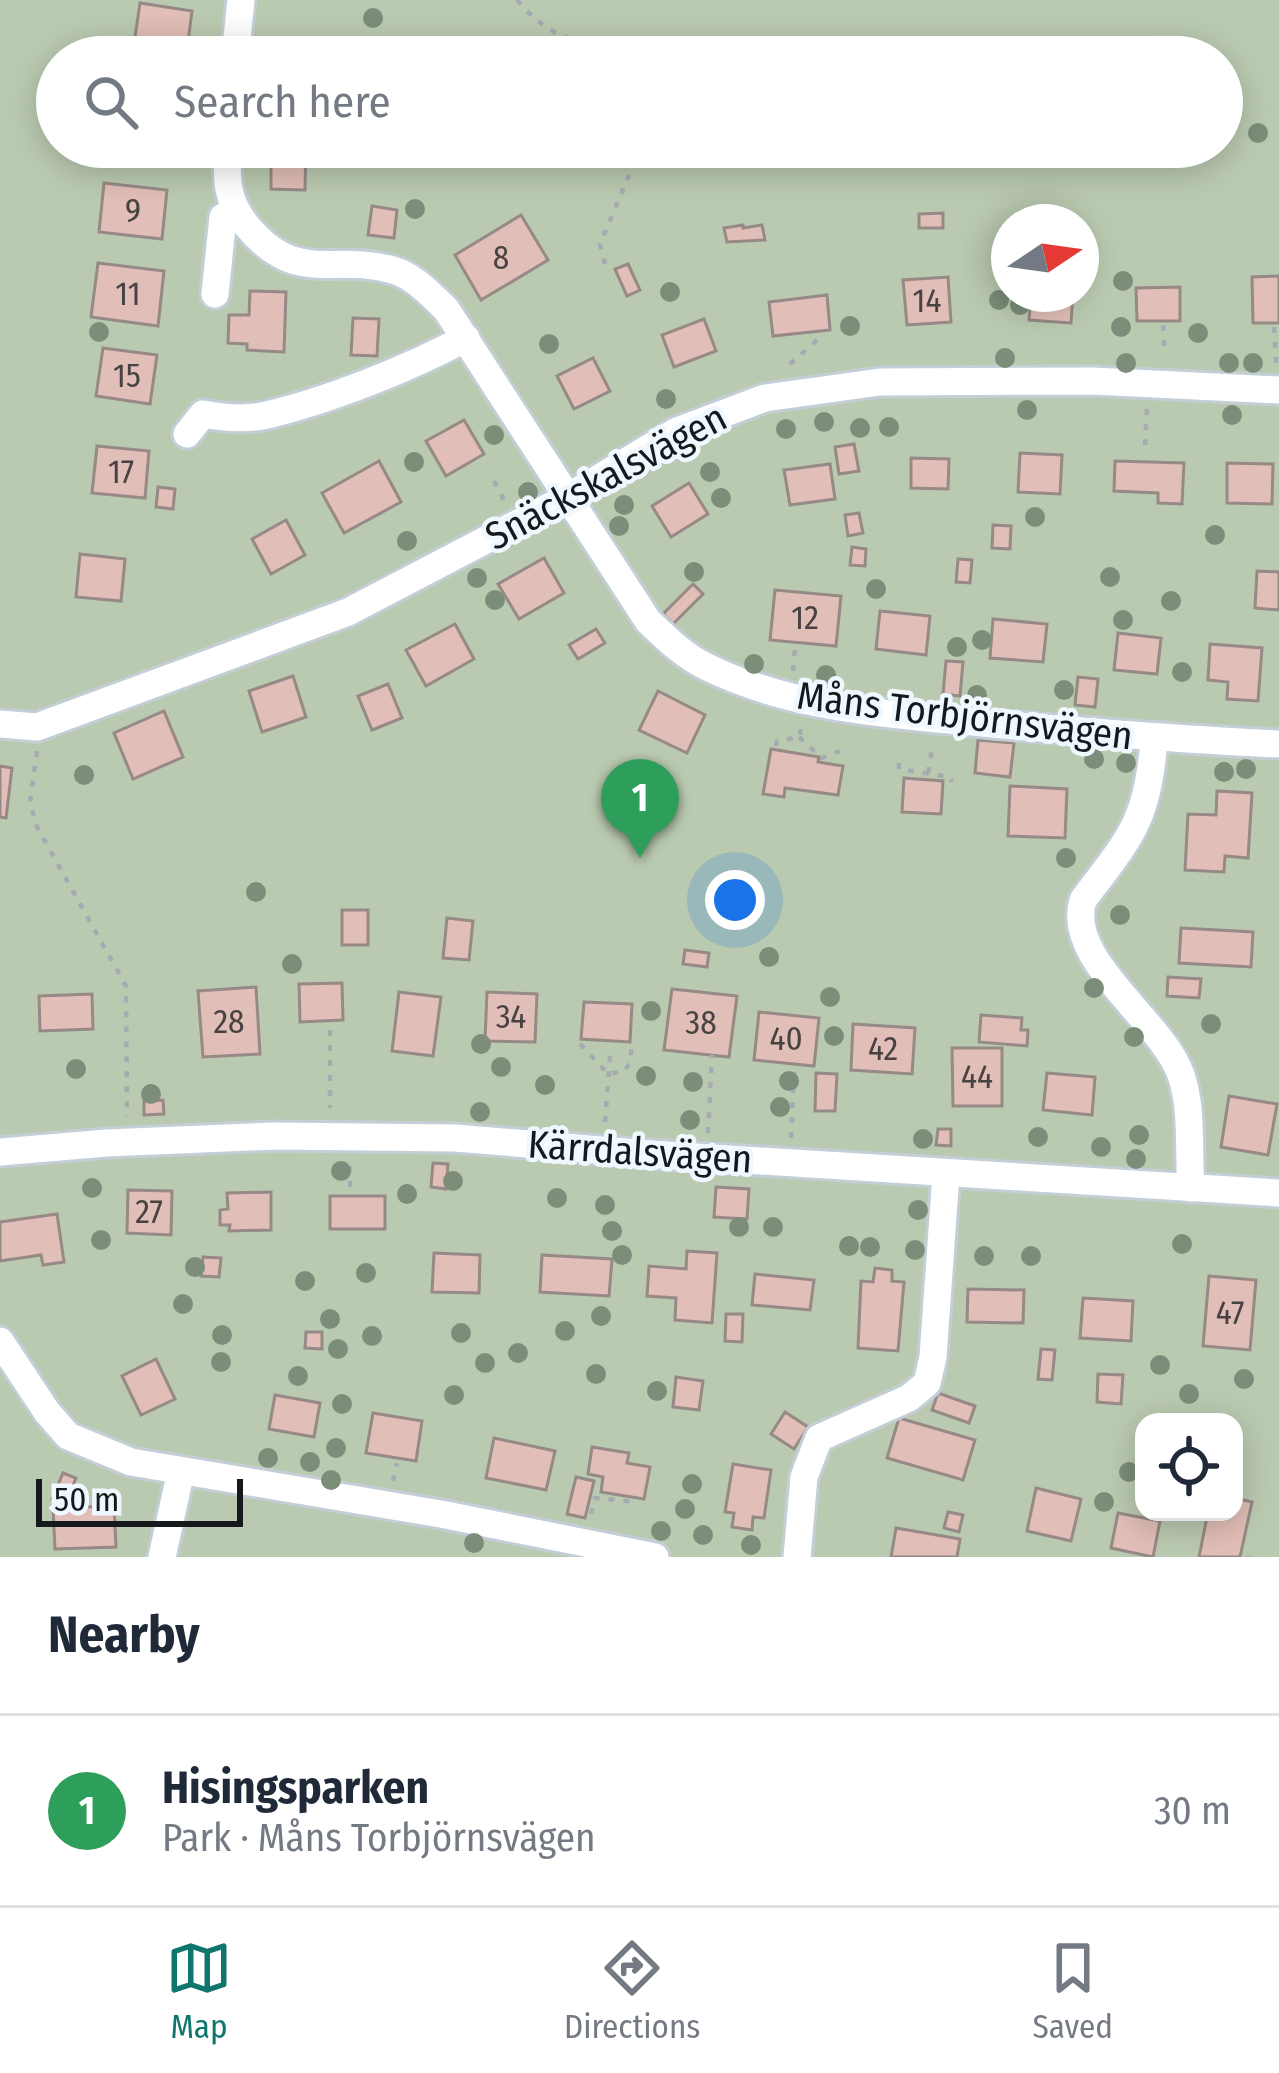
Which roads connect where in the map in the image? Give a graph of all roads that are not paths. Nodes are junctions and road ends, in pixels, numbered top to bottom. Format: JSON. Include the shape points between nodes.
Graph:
{"nodes":[{"id":1,"x":241,"y":0,"type":"edge"},
{"id":2,"x":237,"y":36,"type":"edge"},
{"id":3,"x":227,"y":168,"type":"edge"},
{"id":4,"x":235,"y":211,"type":"junction"},
{"id":5,"x":215,"y":294,"type":"dead end"},
{"id":6,"x":466,"y":338,"type":"junction"},
{"id":7,"x":1277,"y":390,"type":"edge"},
{"id":8,"x":187,"y":434,"type":"dead end"},
{"id":9,"x":568,"y":497,"type":"junction"},
{"id":10,"x":0,"y":724,"type":"edge"},
{"id":11,"x":1154,"y":739,"type":"junction"},
{"id":12,"x":1279,"y":744,"type":"edge"},
{"id":13,"x":0,"y":1152,"type":"edge"},
{"id":14,"x":946,"y":1174,"type":"junction"},
{"id":15,"x":1191,"y":1188,"type":"junction"},
{"id":16,"x":1279,"y":1193,"type":"edge"},
{"id":17,"x":0,"y":1341,"type":"edge"},
{"id":18,"x":181,"y":1471,"type":"junction"},
{"id":19,"x":162,"y":1557,"type":"edge"},
{"id":20,"x":656,"y":1557,"type":"edge"},
{"id":21,"x":797,"y":1557,"type":"edge"}],
"edges":[{"from":1,"to":2,"type":"street"},
{"from":3,"to":4,"type":"street"},
{"from":4,"to":5,"type":"street","via":[[223,217]]},
{"from":4,"to":6,"type":"street","name":"Måns Torbjörnsvägen","via":[[283,258],[398,271],[446,309]]},
{"from":6,"to":8,"type":"street","via":[[265,416],[202,414]]},
{"from":6,"to":9,"type":"street","name":"Måns Torbjörnsvägen"},
{"from":7,"to":9,"type":"street","name":"Snäckskalsvägen","via":[[880,382],[797,391],[699,420]]},
{"from":9,"to":10,"type":"street","name":"Snäckskalsvägen","via":[[348,612],[38,727]]},
{"from":9,"to":11,"type":"street","name":"Måns Torbjörnsvägen","via":[[648,621],[718,672],[771,693],[904,716]]},
{"from":11,"to":12,"type":"street","name":"Måns Torbjörnsvägen"},
{"from":11,"to":15,"type":"street","via":[[1140,819],[1083,900],[1080,927],[1096,962],[1180,1071]]},
{"from":13,"to":14,"type":"street","name":"Kärrdalsvägen","via":[[129,1142],[455,1138]]},
{"from":14,"to":15,"type":"street","name":"Kärrdalsvägen"},
{"from":14,"to":21,"type":"street","via":[[927,1383],[819,1438],[804,1477]]},
{"from":15,"to":16,"type":"street","name":"Kärrdalsvägen"},
{"from":17,"to":18,"type":"street","via":[[68,1436],[131,1462]]},
{"from":18,"to":19,"type":"street"},
{"from":18,"to":20,"type":"street"}]}
